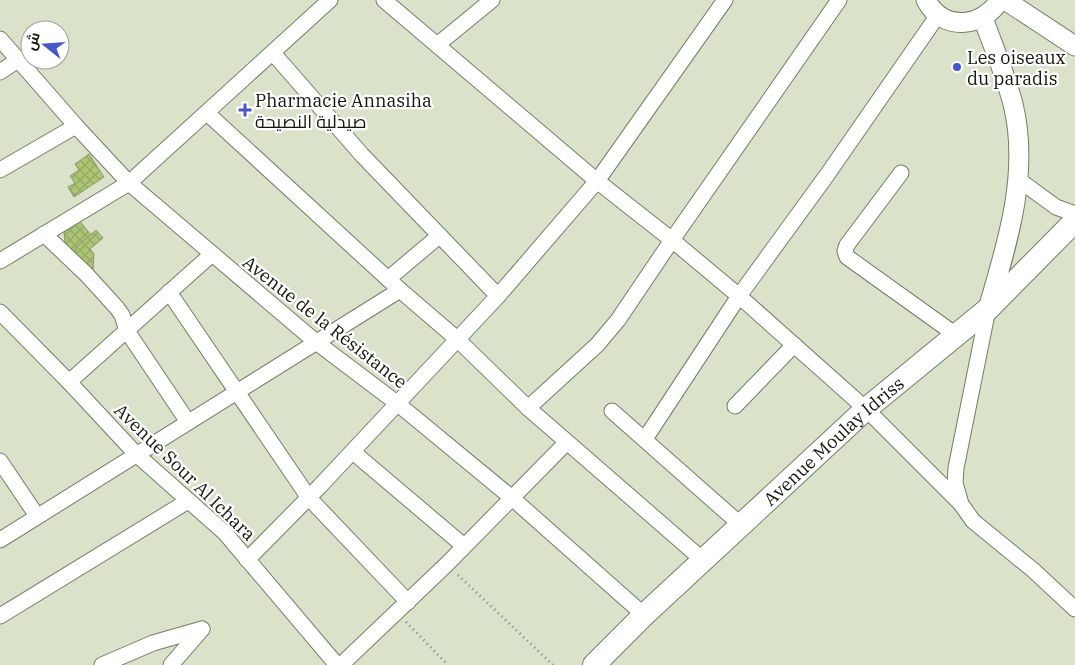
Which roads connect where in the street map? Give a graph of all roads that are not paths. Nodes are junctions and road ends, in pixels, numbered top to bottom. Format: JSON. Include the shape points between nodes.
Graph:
{"nodes":[{"id":1,"x":330,"y":0,"type":"edge"},
{"id":2,"x":384,"y":0,"type":"edge"},
{"id":3,"x":492,"y":0,"type":"edge"},
{"id":4,"x":725,"y":0,"type":"edge"},
{"id":5,"x":839,"y":0,"type":"edge"},
{"id":6,"x":926,"y":0,"type":"edge"},
{"id":7,"x":1000,"y":0,"type":"edge"},
{"id":8,"x":1005,"y":0,"type":"edge"},
{"id":9,"x":938,"y":15,"type":"junction"},
{"id":10,"x":983,"y":18,"type":"junction"},
{"id":11,"x":0,"y":39,"type":"edge"},
{"id":12,"x":436,"y":45,"type":"junction"},
{"id":13,"x":1075,"y":46,"type":"edge"},
{"id":14,"x":273,"y":53,"type":"junction"},
{"id":15,"x":18,"y":60,"type":"junction"},
{"id":16,"x":0,"y":72,"type":"edge"},
{"id":17,"x":208,"y":114,"type":"junction"},
{"id":18,"x":76,"y":126,"type":"junction"},
{"id":19,"x":0,"y":170,"type":"edge"},
{"id":20,"x":901,"y":173,"type":"dead end"},
{"id":21,"x":1018,"y":180,"type":"junction"},
{"id":22,"x":597,"y":181,"type":"junction"},
{"id":23,"x":129,"y":184,"type":"junction"},
{"id":24,"x":1075,"y":214,"type":"edge"},
{"id":25,"x":1075,"y":222,"type":"edge"},
{"id":26,"x":44,"y":234,"type":"junction"},
{"id":27,"x":439,"y":236,"type":"junction"},
{"id":28,"x":672,"y":240,"type":"junction"},
{"id":29,"x":211,"y":255,"type":"junction"},
{"id":30,"x":0,"y":261,"type":"edge"},
{"id":31,"x":388,"y":279,"type":"junction"},
{"id":32,"x":400,"y":290,"type":"junction"},
{"id":33,"x":169,"y":292,"type":"junction"},
{"id":34,"x":498,"y":296,"type":"junction"},
{"id":35,"x":739,"y":296,"type":"junction"},
{"id":36,"x":988,"y":309,"type":"junction"},
{"id":37,"x":0,"y":312,"type":"edge"},
{"id":38,"x":127,"y":331,"type":"junction"},
{"id":39,"x":956,"y":335,"type":"junction"},
{"id":40,"x":457,"y":339,"type":"junction"},
{"id":41,"x":316,"y":342,"type":"junction"},
{"id":42,"x":794,"y":345,"type":"junction"},
{"id":43,"x":69,"y":382,"type":"junction"},
{"id":44,"x":235,"y":392,"type":"junction"},
{"id":45,"x":398,"y":404,"type":"junction"},
{"id":46,"x":735,"y":406,"type":"dead end"},
{"id":47,"x":528,"y":408,"type":"junction"},
{"id":48,"x":866,"y":409,"type":"junction"},
{"id":49,"x":612,"y":411,"type":"dead end"},
{"id":50,"x":188,"y":422,"type":"junction"},
{"id":51,"x":646,"y":439,"type":"junction"},
{"id":52,"x":567,"y":442,"type":"junction"},
{"id":53,"x":353,"y":452,"type":"junction"},
{"id":54,"x":136,"y":454,"type":"junction"},
{"id":55,"x":0,"y":461,"type":"edge"},
{"id":56,"x":309,"y":498,"type":"junction"},
{"id":57,"x":512,"y":498,"type":"junction"},
{"id":58,"x":188,"y":500,"type":"junction"},
{"id":59,"x":961,"y":504,"type":"junction"},
{"id":60,"x":37,"y":516,"type":"junction"},
{"id":61,"x":741,"y":525,"type":"junction"},
{"id":62,"x":0,"y":540,"type":"edge"},
{"id":63,"x":464,"y":546,"type":"junction"},
{"id":64,"x":247,"y":560,"type":"junction"},
{"id":65,"x":704,"y":561,"type":"junction"},
{"id":66,"x":408,"y":602,"type":"junction"},
{"id":67,"x":1075,"y":609,"type":"edge"},
{"id":68,"x":0,"y":616,"type":"edge"},
{"id":69,"x":644,"y":616,"type":"junction"},
{"id":70,"x":97,"y":665,"type":"edge"},
{"id":71,"x":102,"y":665,"type":"edge"},
{"id":72,"x":171,"y":665,"type":"edge"},
{"id":73,"x":337,"y":665,"type":"edge"},
{"id":74,"x":341,"y":665,"type":"edge"},
{"id":75,"x":594,"y":665,"type":"edge"}],
"edges":[{"from":1,"to":14,"type":"street"},
{"from":2,"to":12,"type":"street"},
{"from":3,"to":12,"type":"street"},
{"from":4,"to":22,"type":"street"},
{"from":5,"to":28,"type":"street"},
{"from":6,"to":9,"type":"street"},
{"from":7,"to":10,"type":"street"},
{"from":8,"to":13,"type":"street"},
{"from":9,"to":10,"type":"street","via":[[952,22],[968,23]]},
{"from":9,"to":35,"type":"street"},
{"from":10,"to":21,"type":"street","via":[[1013,104],[1020,145]]},
{"from":11,"to":15,"type":"street","name":"Avenue de la Résistance"},
{"from":12,"to":22,"type":"street"},
{"from":14,"to":17,"type":"street"},
{"from":14,"to":27,"type":"street","via":[[362,155]]},
{"from":15,"to":16,"type":"street"},
{"from":15,"to":18,"type":"street","name":"Avenue de la Résistance"},
{"from":17,"to":23,"type":"street"},
{"from":17,"to":31,"type":"street"},
{"from":18,"to":19,"type":"street"},
{"from":18,"to":23,"type":"street","name":"Avenue de la Résistance"},
{"from":20,"to":39,"type":"street","via":[[847,245],[847,257]]},
{"from":21,"to":24,"type":"street","via":[[1056,207]]},
{"from":21,"to":36,"type":"street","via":[[1006,247]]},
{"from":22,"to":28,"type":"street"},
{"from":22,"to":34,"type":"street"},
{"from":23,"to":26,"type":"street"},
{"from":23,"to":29,"type":"street","name":"Avenue de la Résistance"},
{"from":25,"to":36,"type":"main road","name":"Avenue Moulay Idriss"},
{"from":26,"to":30,"type":"street"},
{"from":26,"to":38,"type":"street","via":[[117,308]]},
{"from":27,"to":31,"type":"street"},
{"from":27,"to":34,"type":"street"},
{"from":28,"to":35,"type":"street"},
{"from":28,"to":47,"type":"street","via":[[618,320]]},
{"from":29,"to":33,"type":"street"},
{"from":29,"to":41,"type":"street","name":"Avenue de la Résistance"},
{"from":31,"to":32,"type":"street"},
{"from":32,"to":40,"type":"street"},
{"from":32,"to":41,"type":"street"},
{"from":33,"to":38,"type":"street"},
{"from":33,"to":44,"type":"street"},
{"from":34,"to":40,"type":"street"},
{"from":35,"to":42,"type":"street"},
{"from":35,"to":51,"type":"street"},
{"from":36,"to":39,"type":"main road","name":"Avenue Moulay Idriss"},
{"from":36,"to":59,"type":"street","via":[[956,468],[955,483]]},
{"from":37,"to":43,"type":"street","name":"Avenue Sour Al Ichara"},
{"from":38,"to":43,"type":"street"},
{"from":38,"to":50,"type":"street"},
{"from":39,"to":48,"type":"main road","name":"Avenue Moulay Idriss"},
{"from":40,"to":45,"type":"street"},
{"from":40,"to":47,"type":"street"},
{"from":41,"to":44,"type":"street"},
{"from":41,"to":45,"type":"street","name":"Avenue de la Résistance"},
{"from":42,"to":46,"type":"street"},
{"from":42,"to":48,"type":"street"},
{"from":43,"to":54,"type":"street","name":"Avenue Sour Al Ichara"},
{"from":44,"to":50,"type":"street"},
{"from":44,"to":56,"type":"street"},
{"from":45,"to":53,"type":"street"},
{"from":45,"to":57,"type":"street","name":"Avenue de la Résistance"},
{"from":47,"to":52,"type":"street"},
{"from":48,"to":59,"type":"street"},
{"from":48,"to":61,"type":"main road","name":"Avenue Moulay Idriss"},
{"from":49,"to":51,"type":"street"},
{"from":50,"to":54,"type":"street"},
{"from":51,"to":61,"type":"street"},
{"from":52,"to":57,"type":"street"},
{"from":52,"to":65,"type":"street"},
{"from":53,"to":56,"type":"street"},
{"from":53,"to":63,"type":"street"},
{"from":54,"to":58,"type":"street","name":"Avenue Sour Al Ichara"},
{"from":54,"to":60,"type":"street"},
{"from":55,"to":60,"type":"street"},
{"from":56,"to":64,"type":"street"},
{"from":56,"to":66,"type":"street"},
{"from":57,"to":63,"type":"street"},
{"from":57,"to":69,"type":"street","name":"Avenue de la Résistance"},
{"from":58,"to":64,"type":"street","name":"Avenue Sour Al Ichara"},
{"from":58,"to":68,"type":"street"},
{"from":59,"to":67,"type":"street","via":[[973,521]]},
{"from":60,"to":62,"type":"street"},
{"from":61,"to":65,"type":"main road","name":"Avenue Moulay Idriss"},
{"from":63,"to":66,"type":"street"},
{"from":64,"to":73,"type":"street","name":"Avenue Sour Al Ichara"},
{"from":65,"to":69,"type":"main road","name":"Avenue Moulay Idriss"},
{"from":66,"to":74,"type":"street"},
{"from":69,"to":75,"type":"main road","name":"Avenue Moulay Idriss"},
{"from":70,"to":71,"type":"street"},
{"from":71,"to":72,"type":"street","via":[[153,643],[202,629]]}]}
